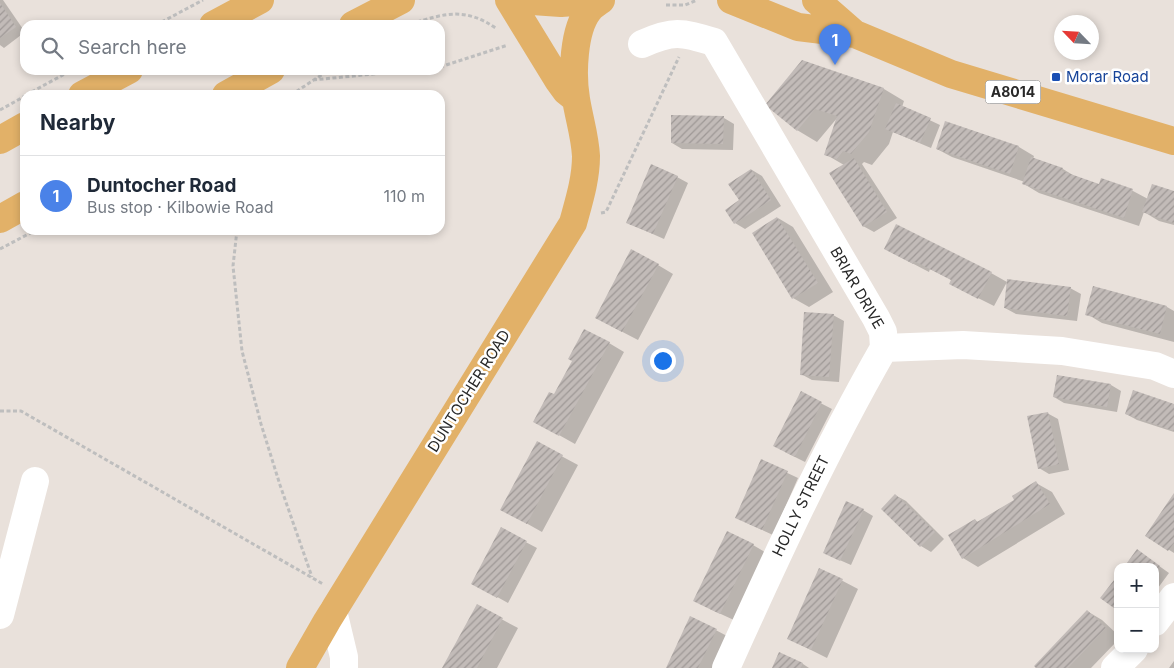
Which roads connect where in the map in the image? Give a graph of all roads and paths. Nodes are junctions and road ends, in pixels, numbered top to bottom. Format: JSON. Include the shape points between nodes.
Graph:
{"nodes":[{"id":1,"x":203,"y":0,"type":"edge"},
{"id":2,"x":260,"y":0,"type":"edge"},
{"id":3,"x":402,"y":0,"type":"edge"},
{"id":4,"x":509,"y":0,"type":"edge"},
{"id":5,"x":518,"y":0,"type":"edge"},
{"id":6,"x":601,"y":0,"type":"edge"},
{"id":7,"x":697,"y":0,"type":"edge"},
{"id":8,"x":731,"y":0,"type":"edge"},
{"id":9,"x":816,"y":0,"type":"edge"},
{"id":10,"x":666,"y":5,"type":"dead end"},
{"id":11,"x":165,"y":20,"type":"edge"},
{"id":12,"x":222,"y":20,"type":"edge"},
{"id":13,"x":363,"y":20,"type":"edge"},
{"id":14,"x":423,"y":20,"type":"edge"},
{"id":15,"x":504,"y":34,"type":"dead end"},
{"id":16,"x":855,"y":34,"type":"junction"},
{"id":17,"x":508,"y":39,"type":"dead end"},
{"id":18,"x":512,"y":44,"type":"dead end"},
{"id":19,"x":642,"y":44,"type":"dead end"},
{"id":20,"x":682,"y":51,"type":"dead end"},
{"id":21,"x":63,"y":75,"type":"edge"},
{"id":22,"x":120,"y":75,"type":"edge"},
{"id":23,"x":262,"y":75,"type":"edge"},
{"id":24,"x":322,"y":75,"type":"edge"},
{"id":25,"x":364,"y":75,"type":"edge"},
{"id":26,"x":313,"y":80,"type":"junction"},
{"id":27,"x":35,"y":90,"type":"edge"},
{"id":28,"x":91,"y":90,"type":"edge"},
{"id":29,"x":235,"y":90,"type":"edge"},
{"id":30,"x":298,"y":90,"type":"edge"},
{"id":31,"x":20,"y":98,"type":"edge"},
{"id":32,"x":576,"y":99,"type":"junction"},
{"id":33,"x":0,"y":110,"type":"edge"},
{"id":34,"x":20,"y":129,"type":"edge"},
{"id":35,"x":0,"y":140,"type":"edge"},
{"id":36,"x":1174,"y":141,"type":"edge"},
{"id":37,"x":20,"y":208,"type":"edge"},
{"id":38,"x":0,"y":219,"type":"edge"},
{"id":39,"x":573,"y":223,"type":"junction"},
{"id":40,"x":27,"y":235,"type":"edge"},
{"id":41,"x":236,"y":235,"type":"edge"},
{"id":42,"x":0,"y":249,"type":"edge"},
{"id":43,"x":884,"y":348,"type":"junction"},
{"id":44,"x":1174,"y":374,"type":"edge"},
{"id":45,"x":0,"y":411,"type":"edge"},
{"id":46,"x":35,"y":481,"type":"dead end"},
{"id":47,"x":312,"y":577,"type":"junction"},
{"id":48,"x":1174,"y":597,"type":"edge"},
{"id":49,"x":338,"y":603,"type":"junction"},
{"id":50,"x":0,"y":615,"type":"edge"},
{"id":51,"x":1159,"y":617,"type":"edge"},
{"id":52,"x":1130,"y":653,"type":"edge"},
{"id":53,"x":300,"y":668,"type":"edge"},
{"id":54,"x":344,"y":668,"type":"edge"},
{"id":55,"x":726,"y":668,"type":"edge"},
{"id":56,"x":1115,"y":668,"type":"edge"}],
"edges":[{"from":1,"to":11,"type":"path"},
{"from":2,"to":12,"type":"main road"},
{"from":3,"to":13,"type":"main road"},
{"from":4,"to":32,"type":"main road","via":[[558,80]]},
{"from":5,"to":6,"type":"main road","via":[[561,4]]},
{"from":6,"to":32,"type":"main road","name":"DUNTOCHER ROAD","via":[[589,10],[579,32],[574,56]]},
{"from":7,"to":10,"type":"path","via":[[685,5]]},
{"from":8,"to":16,"type":"main road","number":"A8014","via":[[798,27]]},
{"from":9,"to":16,"type":"main road","number":"A8014"},
{"from":14,"to":15,"type":"path","via":[[441,14],[463,14],[482,18]]},
{"from":16,"to":36,"type":"main road","number":"A8014","via":[[951,74]]},
{"from":17,"to":18,"type":"path"},
{"from":19,"to":43,"type":"street","name":"BRIAR DRIVE","via":[[672,33],[686,33],[714,42],[876,318],[883,332]]},
{"from":20,"to":39,"type":"path","via":[[606,212]]},
{"from":21,"to":27,"type":"path"},
{"from":22,"to":28,"type":"main road"},
{"from":23,"to":29,"type":"main road"},
{"from":24,"to":26,"type":"path"},
{"from":25,"to":26,"type":"path"},
{"from":26,"to":30,"type":"path"},
{"from":31,"to":33,"type":"path"},
{"from":32,"to":39,"type":"main road","name":"DUNTOCHER ROAD","via":[[586,156],[583,190]]},
{"from":34,"to":35,"type":"main road"},
{"from":37,"to":38,"type":"main road"},
{"from":39,"to":49,"type":"main road","name":"DUNTOCHER ROAD"},
{"from":40,"to":42,"type":"path"},
{"from":41,"to":47,"type":"path","via":[[233,266],[242,350],[261,424]]},
{"from":43,"to":44,"type":"street","name":"BRIAR DRIVE","via":[[963,346],[1062,350],[1155,366]]},
{"from":43,"to":55,"type":"street","name":"HOLLY STREET","via":[[787,533]]},
{"from":45,"to":47,"type":"path","via":[[21,411]]},
{"from":46,"to":50,"type":"street"},
{"from":47,"to":49,"type":"path"},
{"from":48,"to":51,"type":"street"},
{"from":49,"to":53,"type":"main road","name":"DUNTOCHER ROAD"},
{"from":49,"to":54,"type":"street"},
{"from":52,"to":56,"type":"street"}]}
